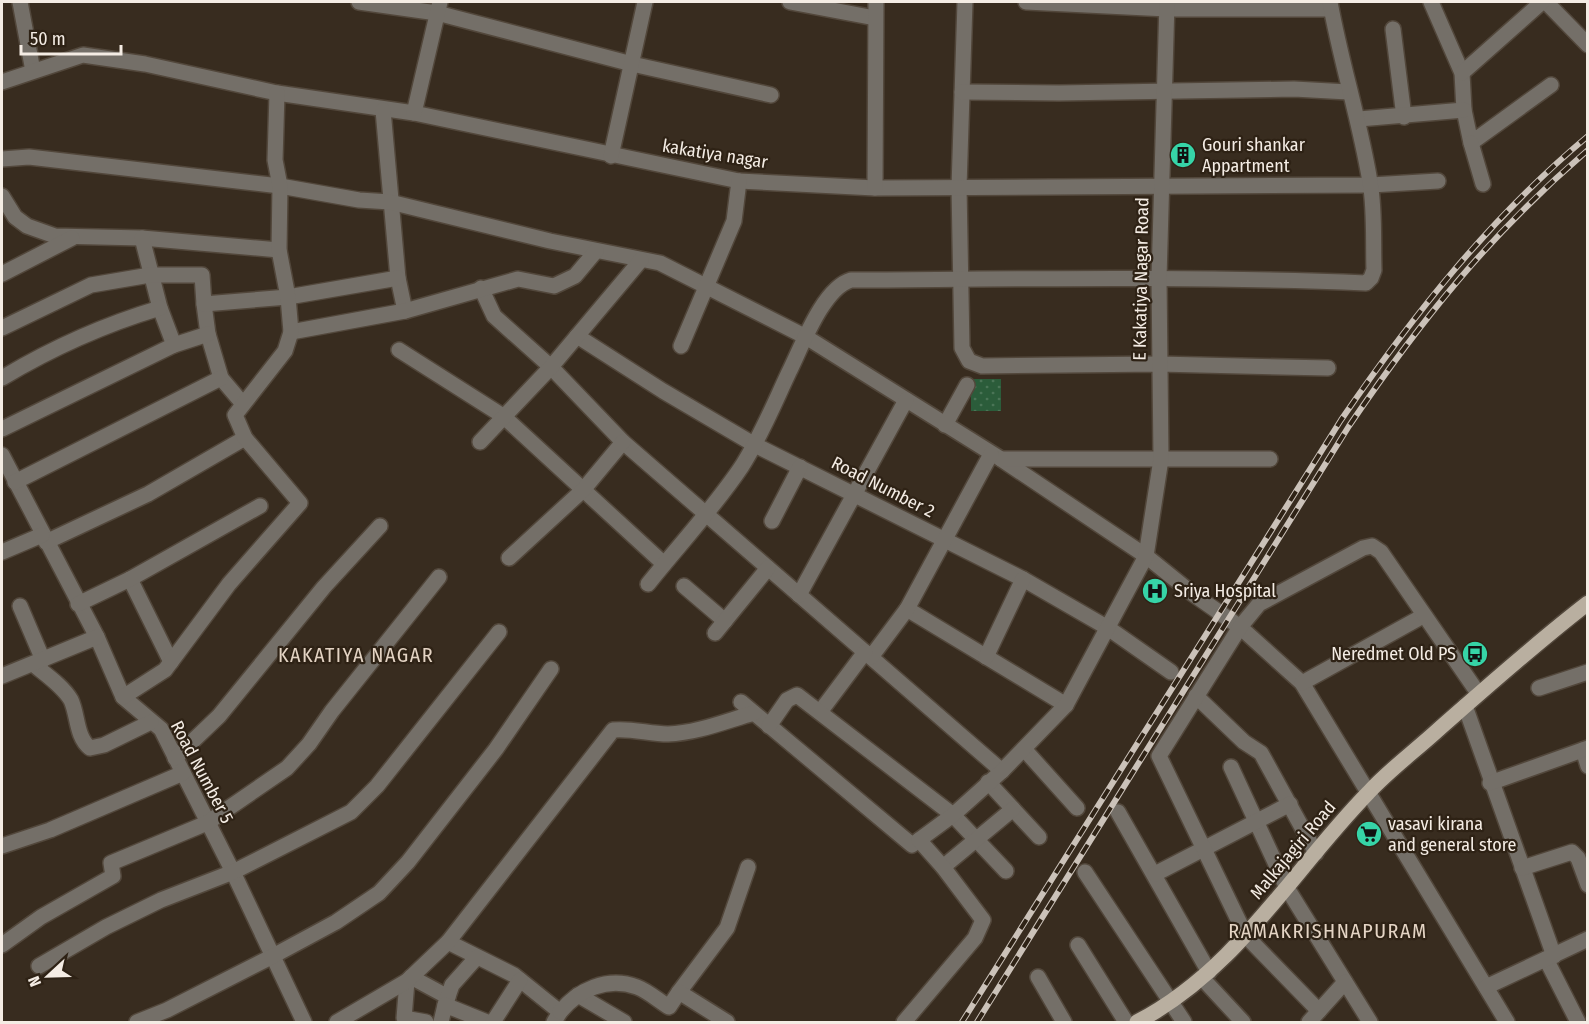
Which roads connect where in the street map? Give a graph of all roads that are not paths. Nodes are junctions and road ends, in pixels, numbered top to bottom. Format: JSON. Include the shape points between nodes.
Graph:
{"nodes":[{"id":1,"x":20,"y":2,"type":"edge"},
{"id":2,"x":358,"y":2,"type":"edge"},
{"id":3,"x":645,"y":2,"type":"edge"},
{"id":4,"x":790,"y":2,"type":"edge"},
{"id":5,"x":876,"y":2,"type":"edge"},
{"id":6,"x":964,"y":2,"type":"edge"},
{"id":7,"x":1026,"y":2,"type":"edge"},
{"id":8,"x":1431,"y":2,"type":"edge"},
{"id":9,"x":1544,"y":2,"type":"edge"},
{"id":10,"x":1167,"y":5,"type":"edge"},
{"id":11,"x":1330,"y":5,"type":"edge"},
{"id":12,"x":439,"y":8,"type":"edge"},
{"id":13,"x":875,"y":18,"type":"junction"},
{"id":14,"x":1393,"y":29,"type":"dead end"},
{"id":15,"x":1586,"y":43,"type":"edge"},
{"id":16,"x":632,"y":64,"type":"junction"},
{"id":17,"x":33,"y":71,"type":"junction"},
{"id":18,"x":1462,"y":74,"type":"junction"},
{"id":19,"x":2,"y":82,"type":"edge"},
{"id":20,"x":1551,"y":86,"type":"dead end"},
{"id":21,"x":962,"y":92,"type":"junction"},
{"id":22,"x":1164,"y":92,"type":"junction"},
{"id":23,"x":1348,"y":92,"type":"junction"},
{"id":24,"x":277,"y":93,"type":"junction"},
{"id":25,"x":771,"y":95,"type":"dead end"},
{"id":26,"x":383,"y":110,"type":"junction"},
{"id":27,"x":1464,"y":110,"type":"junction"},
{"id":28,"x":414,"y":113,"type":"junction"},
{"id":29,"x":1404,"y":117,"type":"junction"},
{"id":30,"x":1359,"y":120,"type":"junction"},
{"id":31,"x":1471,"y":142,"type":"junction"},
{"id":32,"x":611,"y":156,"type":"junction"},
{"id":33,"x":2,"y":159,"type":"edge"},
{"id":34,"x":739,"y":181,"type":"junction"},
{"id":35,"x":1438,"y":181,"type":"dead end"},
{"id":36,"x":1483,"y":184,"type":"dead end"},
{"id":37,"x":1371,"y":185,"type":"junction"},
{"id":38,"x":280,"y":186,"type":"junction"},
{"id":39,"x":1162,"y":187,"type":"junction"},
{"id":40,"x":875,"y":188,"type":"junction"},
{"id":41,"x":959,"y":188,"type":"junction"},
{"id":42,"x":2,"y":196,"type":"edge"},
{"id":43,"x":390,"y":202,"type":"junction"},
{"id":44,"x":8,"y":220,"type":"edge"},
{"id":45,"x":74,"y":237,"type":"junction"},
{"id":46,"x":142,"y":238,"type":"junction"},
{"id":47,"x":279,"y":250,"type":"junction"},
{"id":48,"x":596,"y":251,"type":"junction"},
{"id":49,"x":641,"y":260,"type":"junction"},
{"id":50,"x":2,"y":274,"type":"edge"},
{"id":51,"x":150,"y":275,"type":"junction"},
{"id":52,"x":398,"y":278,"type":"junction"},
{"id":53,"x":1159,"y":278,"type":"junction"},
{"id":54,"x":961,"y":279,"type":"junction"},
{"id":55,"x":705,"y":287,"type":"junction"},
{"id":56,"x":481,"y":288,"type":"junction"},
{"id":57,"x":288,"y":297,"type":"junction"},
{"id":58,"x":204,"y":304,"type":"junction"},
{"id":59,"x":160,"y":308,"type":"junction"},
{"id":60,"x":405,"y":310,"type":"junction"},
{"id":61,"x":2,"y":328,"type":"edge"},
{"id":62,"x":291,"y":332,"type":"junction"},
{"id":63,"x":208,"y":334,"type":"junction"},
{"id":64,"x":578,"y":336,"type":"junction"},
{"id":65,"x":806,"y":337,"type":"junction"},
{"id":66,"x":174,"y":345,"type":"junction"},
{"id":67,"x":681,"y":346,"type":"dead end"},
{"id":68,"x":399,"y":350,"type":"dead end"},
{"id":69,"x":1159,"y":364,"type":"junction"},
{"id":70,"x":551,"y":368,"type":"junction"},
{"id":71,"x":1328,"y":368,"type":"dead end"},
{"id":72,"x":2,"y":378,"type":"edge"},
{"id":73,"x":221,"y":378,"type":"junction"},
{"id":74,"x":968,"y":385,"type":"dead end"},
{"id":75,"x":906,"y":400,"type":"junction"},
{"id":76,"x":243,"y":404,"type":"junction"},
{"id":77,"x":502,"y":416,"type":"junction"},
{"id":78,"x":945,"y":425,"type":"junction"},
{"id":79,"x":2,"y":429,"type":"edge"},
{"id":80,"x":245,"y":438,"type":"junction"},
{"id":81,"x":480,"y":442,"type":"dead end"},
{"id":82,"x":623,"y":442,"type":"junction"},
{"id":83,"x":754,"y":445,"type":"junction"},
{"id":84,"x":2,"y":455,"type":"edge"},
{"id":85,"x":996,"y":457,"type":"junction"},
{"id":86,"x":1161,"y":459,"type":"junction"},
{"id":87,"x":1270,"y":459,"type":"dead end"},
{"id":88,"x":800,"y":467,"type":"junction"},
{"id":89,"x":15,"y":482,"type":"junction"},
{"id":90,"x":583,"y":490,"type":"junction"},
{"id":91,"x":855,"y":495,"type":"junction"},
{"id":92,"x":260,"y":506,"type":"dead end"},
{"id":93,"x":706,"y":516,"type":"junction"},
{"id":94,"x":772,"y":521,"type":"dead end"},
{"id":95,"x":380,"y":526,"type":"dead end"},
{"id":96,"x":44,"y":538,"type":"junction"},
{"id":97,"x":944,"y":539,"type":"junction"},
{"id":98,"x":2,"y":552,"type":"edge"},
{"id":99,"x":1146,"y":556,"type":"junction"},
{"id":100,"x":509,"y":558,"type":"dead end"},
{"id":101,"x":664,"y":564,"type":"junction"},
{"id":102,"x":768,"y":568,"type":"junction"},
{"id":103,"x":439,"y":577,"type":"dead end"},
{"id":104,"x":130,"y":579,"type":"junction"},
{"id":105,"x":1023,"y":579,"type":"junction"},
{"id":106,"x":648,"y":584,"type":"dead end"},
{"id":107,"x":684,"y":586,"type":"dead end"},
{"id":108,"x":799,"y":595,"type":"junction"},
{"id":109,"x":1587,"y":603,"type":"edge"},
{"id":110,"x":78,"y":604,"type":"junction"},
{"id":111,"x":20,"y":606,"type":"dead end"},
{"id":112,"x":908,"y":609,"type":"junction"},
{"id":113,"x":1423,"y":616,"type":"junction"},
{"id":114,"x":725,"y":621,"type":"junction"},
{"id":115,"x":1240,"y":627,"type":"junction"},
{"id":116,"x":1108,"y":628,"type":"junction"},
{"id":117,"x":499,"y":632,"type":"dead end"},
{"id":118,"x":715,"y":633,"type":"dead end"},
{"id":119,"x":97,"y":637,"type":"junction"},
{"id":120,"x":868,"y":654,"type":"junction"},
{"id":121,"x":986,"y":657,"type":"junction"},
{"id":122,"x":38,"y":662,"type":"junction"},
{"id":123,"x":171,"y":662,"type":"junction"},
{"id":124,"x":551,"y":669,"type":"dead end"},
{"id":125,"x":1171,"y":672,"type":"dead end"},
{"id":126,"x":1587,"y":672,"type":"edge"},
{"id":127,"x":2,"y":676,"type":"edge"},
{"id":128,"x":1302,"y":683,"type":"junction"},
{"id":129,"x":1539,"y":688,"type":"dead end"},
{"id":130,"x":1478,"y":693,"type":"junction"},
{"id":131,"x":1196,"y":696,"type":"junction"},
{"id":132,"x":123,"y":697,"type":"junction"},
{"id":133,"x":741,"y":702,"type":"dead end"},
{"id":134,"x":1066,"y":705,"type":"junction"},
{"id":135,"x":1465,"y":706,"type":"junction"},
{"id":136,"x":820,"y":712,"type":"junction"},
{"id":137,"x":754,"y":713,"type":"junction"},
{"id":138,"x":151,"y":722,"type":"junction"},
{"id":139,"x":769,"y":726,"type":"junction"},
{"id":140,"x":1024,"y":749,"type":"junction"},
{"id":141,"x":1585,"y":749,"type":"edge"},
{"id":142,"x":175,"y":758,"type":"junction"},
{"id":143,"x":1587,"y":766,"type":"edge"},
{"id":144,"x":1231,"y":768,"type":"dead end"},
{"id":145,"x":1002,"y":771,"type":"junction"},
{"id":146,"x":183,"y":773,"type":"junction"},
{"id":147,"x":988,"y":782,"type":"junction"},
{"id":148,"x":1490,"y":783,"type":"junction"},
{"id":149,"x":1368,"y":793,"type":"junction"},
{"id":150,"x":1290,"y":804,"type":"junction"},
{"id":151,"x":1077,"y":808,"type":"dead end"},
{"id":152,"x":1013,"y":809,"type":"junction"},
{"id":153,"x":1118,"y":812,"type":"dead end"},
{"id":154,"x":953,"y":815,"type":"junction"},
{"id":155,"x":1257,"y":821,"type":"junction"},
{"id":156,"x":207,"y":823,"type":"junction"},
{"id":157,"x":1039,"y":837,"type":"dead end"},
{"id":158,"x":919,"y":840,"type":"junction"},
{"id":159,"x":978,"y":841,"type":"junction"},
{"id":160,"x":2,"y":846,"type":"edge"},
{"id":161,"x":1205,"y":849,"type":"junction"},
{"id":162,"x":1316,"y":853,"type":"junction"},
{"id":163,"x":748,"y":867,"type":"dead end"},
{"id":164,"x":943,"y":867,"type":"junction"},
{"id":165,"x":1522,"y":868,"type":"junction"},
{"id":166,"x":1006,"y":871,"type":"dead end"},
{"id":167,"x":233,"y":872,"type":"junction"},
{"id":168,"x":1085,"y":872,"type":"dead end"},
{"id":169,"x":1155,"y":874,"type":"junction"},
{"id":170,"x":1587,"y":885,"type":"edge"},
{"id":171,"x":1287,"y":888,"type":"junction"},
{"id":172,"x":1246,"y":936,"type":"junction"},
{"id":173,"x":1587,"y":939,"type":"edge"},
{"id":174,"x":448,"y":942,"type":"junction"},
{"id":175,"x":2,"y":945,"type":"edge"},
{"id":176,"x":1078,"y":945,"type":"dead end"},
{"id":177,"x":273,"y":956,"type":"junction"},
{"id":178,"x":477,"y":957,"type":"junction"},
{"id":179,"x":1550,"y":958,"type":"junction"},
{"id":180,"x":39,"y":966,"type":"dead end"},
{"id":181,"x":1206,"y":976,"type":"junction"},
{"id":182,"x":1038,"y":977,"type":"dead end"},
{"id":183,"x":409,"y":979,"type":"junction"},
{"id":184,"x":520,"y":981,"type":"junction"},
{"id":185,"x":1345,"y":982,"type":"junction"},
{"id":186,"x":1486,"y":987,"type":"junction"},
{"id":187,"x":679,"y":992,"type":"junction"},
{"id":188,"x":578,"y":995,"type":"junction"},
{"id":189,"x":446,"y":1001,"type":"junction"},
{"id":190,"x":1170,"y":1005,"type":"junction"},
{"id":191,"x":557,"y":1017,"type":"edge"},
{"id":192,"x":1314,"y":1017,"type":"edge"},
{"id":193,"x":604,"y":1018,"type":"edge"},
{"id":194,"x":137,"y":1023,"type":"edge"},
{"id":195,"x":304,"y":1023,"type":"edge"},
{"id":196,"x":337,"y":1023,"type":"edge"},
{"id":197,"x":426,"y":1023,"type":"edge"},
{"id":198,"x":441,"y":1023,"type":"edge"},
{"id":199,"x":487,"y":1023,"type":"edge"},
{"id":200,"x":494,"y":1023,"type":"edge"},
{"id":201,"x":624,"y":1023,"type":"edge"},
{"id":202,"x":726,"y":1023,"type":"edge"},
{"id":203,"x":904,"y":1023,"type":"edge"},
{"id":204,"x":1064,"y":1023,"type":"edge"},
{"id":205,"x":1126,"y":1023,"type":"edge"},
{"id":206,"x":1137,"y":1023,"type":"edge"},
{"id":207,"x":1184,"y":1023,"type":"edge"},
{"id":208,"x":1243,"y":1023,"type":"edge"},
{"id":209,"x":1370,"y":1023,"type":"edge"},
{"id":210,"x":1507,"y":1023,"type":"edge"},
{"id":211,"x":1578,"y":1023,"type":"edge"}],
"edges":[{"from":1,"to":17,"type":"street"},
{"from":2,"to":12,"type":"street"},
{"from":3,"to":16,"type":"street"},
{"from":4,"to":13,"type":"street"},
{"from":5,"to":13,"type":"street"},
{"from":6,"to":21,"type":"street"},
{"from":7,"to":10,"type":"street"},
{"from":8,"to":18,"type":"street"},
{"from":9,"to":15,"type":"street"},
{"from":9,"to":18,"type":"street"},
{"from":10,"to":11,"type":"street"},
{"from":10,"to":22,"type":"street","name":"E Kakatiya Nagar Road"},
{"from":11,"to":23,"type":"street"},
{"from":12,"to":16,"type":"street"},
{"from":12,"to":28,"type":"street"},
{"from":13,"to":40,"type":"street"},
{"from":14,"to":29,"type":"street"},
{"from":16,"to":25,"type":"street"},
{"from":16,"to":32,"type":"street"},
{"from":17,"to":19,"type":"street","name":"kakatiya nagar"},
{"from":17,"to":24,"type":"street","name":"kakatiya nagar","via":[[83,55],[145,64]]},
{"from":18,"to":27,"type":"street"},
{"from":20,"to":31,"type":"street"},
{"from":21,"to":22,"type":"street"},
{"from":21,"to":41,"type":"street"},
{"from":22,"to":23,"type":"street"},
{"from":22,"to":39,"type":"street","name":"E Kakatiya Nagar Road"},
{"from":23,"to":30,"type":"street"},
{"from":24,"to":26,"type":"street","name":"kakatiya nagar"},
{"from":24,"to":38,"type":"street","via":[[275,160]]},
{"from":26,"to":28,"type":"street","name":"kakatiya nagar"},
{"from":26,"to":43,"type":"street"},
{"from":27,"to":29,"type":"street"},
{"from":27,"to":31,"type":"street"},
{"from":28,"to":32,"type":"street","name":"kakatiya nagar"},
{"from":29,"to":30,"type":"street"},
{"from":30,"to":37,"type":"street"},
{"from":31,"to":36,"type":"street"},
{"from":32,"to":34,"type":"street","name":"kakatiya nagar"},
{"from":33,"to":38,"type":"street","via":[[29,157]]},
{"from":34,"to":40,"type":"street","name":"kakatiya nagar"},
{"from":34,"to":55,"type":"street","via":[[734,221]]},
{"from":35,"to":37,"type":"street","name":"kakatiya nagar"},
{"from":37,"to":39,"type":"street","name":"kakatiya nagar"},
{"from":37,"to":53,"type":"street","via":[[1374,270],[1366,283]]},
{"from":38,"to":43,"type":"street"},
{"from":38,"to":47,"type":"street"},
{"from":39,"to":41,"type":"street","name":"kakatiya nagar"},
{"from":39,"to":53,"type":"street","name":"E Kakatiya Nagar Road"},
{"from":40,"to":41,"type":"street","name":"kakatiya nagar"},
{"from":41,"to":54,"type":"street"},
{"from":42,"to":44,"type":"street"},
{"from":43,"to":48,"type":"street"},
{"from":43,"to":52,"type":"street"},
{"from":44,"to":45,"type":"street","via":[[55,236]]},
{"from":45,"to":46,"type":"street"},
{"from":45,"to":50,"type":"street"},
{"from":46,"to":47,"type":"street"},
{"from":46,"to":51,"type":"street"},
{"from":47,"to":57,"type":"street"},
{"from":48,"to":49,"type":"street"},
{"from":48,"to":56,"type":"street","via":[[575,276],[554,286],[518,279]]},
{"from":49,"to":55,"type":"street","via":[[660,263]]},
{"from":49,"to":64,"type":"street"},
{"from":51,"to":58,"type":"street","via":[[202,275]]},
{"from":51,"to":59,"type":"street"},
{"from":51,"to":61,"type":"street","via":[[91,285]]},
{"from":52,"to":57,"type":"street"},
{"from":52,"to":60,"type":"street"},
{"from":53,"to":54,"type":"street"},
{"from":53,"to":69,"type":"street","name":"E Kakatiya Nagar Road"},
{"from":54,"to":65,"type":"street","via":[[841,283],[831,292]]},
{"from":54,"to":69,"type":"street","via":[[962,348],[969,361],[982,366]]},
{"from":55,"to":65,"type":"street"},
{"from":55,"to":67,"type":"street"},
{"from":56,"to":60,"type":"street"},
{"from":56,"to":70,"type":"street","via":[[494,316]]},
{"from":57,"to":58,"type":"street"},
{"from":57,"to":62,"type":"street"},
{"from":58,"to":63,"type":"street"},
{"from":59,"to":66,"type":"street"},
{"from":59,"to":72,"type":"street","via":[[108,323]]},
{"from":60,"to":62,"type":"street"},
{"from":62,"to":76,"type":"street","via":[[285,351]]},
{"from":63,"to":66,"type":"street"},
{"from":63,"to":73,"type":"street"},
{"from":64,"to":70,"type":"street"},
{"from":64,"to":83,"type":"street","name":"Road Number 2"},
{"from":65,"to":75,"type":"street"},
{"from":65,"to":83,"type":"street"},
{"from":66,"to":79,"type":"street"},
{"from":68,"to":77,"type":"street"},
{"from":69,"to":71,"type":"street"},
{"from":69,"to":86,"type":"street","name":"E Kakatiya Nagar Road"},
{"from":70,"to":77,"type":"street"},
{"from":70,"to":82,"type":"street"},
{"from":73,"to":76,"type":"street"},
{"from":73,"to":89,"type":"street"},
{"from":74,"to":78,"type":"street"},
{"from":75,"to":78,"type":"street"},
{"from":75,"to":91,"type":"street"},
{"from":76,"to":80,"type":"street","via":[[235,415]]},
{"from":77,"to":81,"type":"street"},
{"from":77,"to":90,"type":"street"},
{"from":78,"to":85,"type":"street"},
{"from":80,"to":96,"type":"street","via":[[148,494]]},
{"from":80,"to":123,"type":"street","via":[[300,502],[229,584]]},
{"from":82,"to":90,"type":"street"},
{"from":82,"to":93,"type":"street"},
{"from":83,"to":88,"type":"street","name":"Road Number 2"},
{"from":83,"to":93,"type":"street"},
{"from":84,"to":89,"type":"street","name":"Road Number 5"},
{"from":85,"to":86,"type":"street"},
{"from":85,"to":97,"type":"street"},
{"from":85,"to":99,"type":"street"},
{"from":86,"to":87,"type":"street"},
{"from":86,"to":99,"type":"street","name":"E Kakatiya Nagar Road"},
{"from":88,"to":91,"type":"street","name":"Road Number 2"},
{"from":88,"to":94,"type":"street"},
{"from":89,"to":96,"type":"street","name":"Road Number 5"},
{"from":90,"to":100,"type":"street"},
{"from":90,"to":101,"type":"street"},
{"from":91,"to":97,"type":"street","name":"Road Number 2"},
{"from":91,"to":108,"type":"street"},
{"from":92,"to":104,"type":"street"},
{"from":93,"to":101,"type":"street"},
{"from":93,"to":102,"type":"street"},
{"from":95,"to":142,"type":"street","via":[[324,587],[219,716]]},
{"from":96,"to":98,"type":"street"},
{"from":96,"to":110,"type":"street","name":"Road Number 5"},
{"from":97,"to":105,"type":"street","name":"Road Number 2"},
{"from":97,"to":112,"type":"street"},
{"from":99,"to":115,"type":"street"},
{"from":99,"to":116,"type":"street","name":"E Kakatiya Nagar Road"},
{"from":101,"to":106,"type":"street"},
{"from":102,"to":108,"type":"street"},
{"from":102,"to":114,"type":"street"},
{"from":103,"to":156,"type":"street","via":[[287,768]]},
{"from":104,"to":110,"type":"street"},
{"from":104,"to":123,"type":"street"},
{"from":105,"to":116,"type":"street","name":"Road Number 2"},
{"from":105,"to":121,"type":"street"},
{"from":107,"to":114,"type":"street"},
{"from":108,"to":120,"type":"street"},
{"from":109,"to":130,"type":"main road","name":"Malkajagiri Road"},
{"from":110,"to":119,"type":"street","name":"Road Number 5"},
{"from":111,"to":122,"type":"street"},
{"from":112,"to":120,"type":"street"},
{"from":112,"to":121,"type":"street"},
{"from":113,"to":115,"type":"street","via":[[1381,552],[1372,546],[1259,604]]},
{"from":113,"to":128,"type":"street"},
{"from":113,"to":130,"type":"street"},
{"from":114,"to":118,"type":"street"},
{"from":115,"to":128,"type":"street"},
{"from":115,"to":131,"type":"street"},
{"from":116,"to":125,"type":"street","name":"Road Number 2"},
{"from":116,"to":134,"type":"street","name":"E Kakatiya Nagar Road"},
{"from":117,"to":167,"type":"street","via":[[377,786],[351,812]]},
{"from":119,"to":122,"type":"street"},
{"from":119,"to":132,"type":"street","name":"Road Number 5"},
{"from":120,"to":136,"type":"street"},
{"from":120,"to":145,"type":"street"},
{"from":121,"to":134,"type":"street"},
{"from":122,"to":127,"type":"street"},
{"from":122,"to":138,"type":"street","via":[[67,693],[82,738],[90,748]]},
{"from":123,"to":132,"type":"street"},
{"from":124,"to":177,"type":"street","via":[[496,749],[379,894]]},
{"from":126,"to":129,"type":"street"},
{"from":128,"to":149,"type":"street"},
{"from":130,"to":135,"type":"main road","name":"Malkajagiri Road"},
{"from":131,"to":150,"type":"street","via":[[1261,753]]},
{"from":131,"to":161,"type":"street","via":[[1159,756]]},
{"from":132,"to":138,"type":"street","name":"Road Number 5"},
{"from":133,"to":137,"type":"street"},
{"from":134,"to":140,"type":"street","name":"E Kakatiya Nagar Road"},
{"from":135,"to":148,"type":"street"},
{"from":135,"to":149,"type":"main road","name":"Malkajagiri Road"},
{"from":136,"to":139,"type":"street","via":[[797,695],[787,700]]},
{"from":136,"to":154,"type":"street"},
{"from":137,"to":139,"type":"street"},
{"from":137,"to":174,"type":"street","via":[[687,732],[613,730]]},
{"from":138,"to":142,"type":"street","name":"Road Number 5","via":[[161,729]]},
{"from":139,"to":158,"type":"street","via":[[912,845]]},
{"from":140,"to":145,"type":"street","name":"E Kakatiya Nagar Road"},
{"from":140,"to":151,"type":"street"},
{"from":141,"to":143,"type":"street"},
{"from":141,"to":148,"type":"street"},
{"from":142,"to":146,"type":"street","name":"Road Number 5"},
{"from":144,"to":155,"type":"street"},
{"from":145,"to":147,"type":"street","name":"E Kakatiya Nagar Road"},
{"from":146,"to":156,"type":"street","name":"Road Number 5"},
{"from":146,"to":160,"type":"street","via":[[50,830]]},
{"from":147,"to":152,"type":"street"},
{"from":147,"to":154,"type":"street","name":"E Kakatiya Nagar Road"},
{"from":148,"to":165,"type":"street"},
{"from":149,"to":162,"type":"main road","name":"Malkajagiri Road"},
{"from":149,"to":186,"type":"street"},
{"from":150,"to":155,"type":"street"},
{"from":150,"to":162,"type":"street"},
{"from":152,"to":157,"type":"street"},
{"from":152,"to":159,"type":"street"},
{"from":153,"to":169,"type":"street"},
{"from":154,"to":158,"type":"street","name":"E Kakatiya Nagar Road"},
{"from":154,"to":159,"type":"street"},
{"from":155,"to":161,"type":"street"},
{"from":155,"to":171,"type":"street"},
{"from":156,"to":167,"type":"street","name":"Road Number 5"},
{"from":156,"to":175,"type":"street","via":[[111,863],[113,876]]},
{"from":158,"to":164,"type":"street"},
{"from":159,"to":164,"type":"street"},
{"from":159,"to":166,"type":"street"},
{"from":161,"to":169,"type":"street"},
{"from":161,"to":172,"type":"street"},
{"from":162,"to":171,"type":"main road","name":"Malkajagiri Road"},
{"from":163,"to":187,"type":"street","via":[[727,928]]},
{"from":164,"to":203,"type":"street","via":[[983,920],[981,929]]},
{"from":165,"to":170,"type":"street","via":[[1572,852]]},
{"from":165,"to":179,"type":"street"},
{"from":167,"to":177,"type":"street","name":"Road Number 5"},
{"from":167,"to":180,"type":"street","via":[[161,900]]},
{"from":168,"to":190,"type":"street"},
{"from":169,"to":181,"type":"street"},
{"from":171,"to":172,"type":"main road","name":"Malkajagiri Road"},
{"from":171,"to":185,"type":"street"},
{"from":172,"to":181,"type":"main road","name":"Malkajagiri Road"},
{"from":172,"to":192,"type":"street"},
{"from":173,"to":179,"type":"street"},
{"from":174,"to":178,"type":"street"},
{"from":174,"to":183,"type":"street"},
{"from":176,"to":205,"type":"street"},
{"from":177,"to":194,"type":"street"},
{"from":177,"to":195,"type":"street","name":"Road Number 5"},
{"from":178,"to":184,"type":"street"},
{"from":178,"to":189,"type":"street","via":[[452,985]]},
{"from":179,"to":186,"type":"street"},
{"from":179,"to":211,"type":"street"},
{"from":181,"to":190,"type":"main road","name":"Malkajagiri Road"},
{"from":181,"to":208,"type":"street"},
{"from":182,"to":204,"type":"street"},
{"from":183,"to":189,"type":"street"},
{"from":183,"to":196,"type":"street"},
{"from":183,"to":197,"type":"street","via":[[404,1018]]},
{"from":184,"to":191,"type":"street"},
{"from":184,"to":200,"type":"street"},
{"from":185,"to":192,"type":"street"},
{"from":185,"to":209,"type":"street"},
{"from":186,"to":210,"type":"street"},
{"from":187,"to":188,"type":"street","via":[[669,1007],[636,986],[611,984],[586,988]]},
{"from":187,"to":202,"type":"street"},
{"from":188,"to":191,"type":"street"},
{"from":188,"to":193,"type":"street"},
{"from":189,"to":198,"type":"street"},
{"from":189,"to":199,"type":"street"},
{"from":190,"to":206,"type":"main road","name":"Malkajagiri Road"},
{"from":190,"to":207,"type":"street"},
{"from":193,"to":201,"type":"street"}]}
